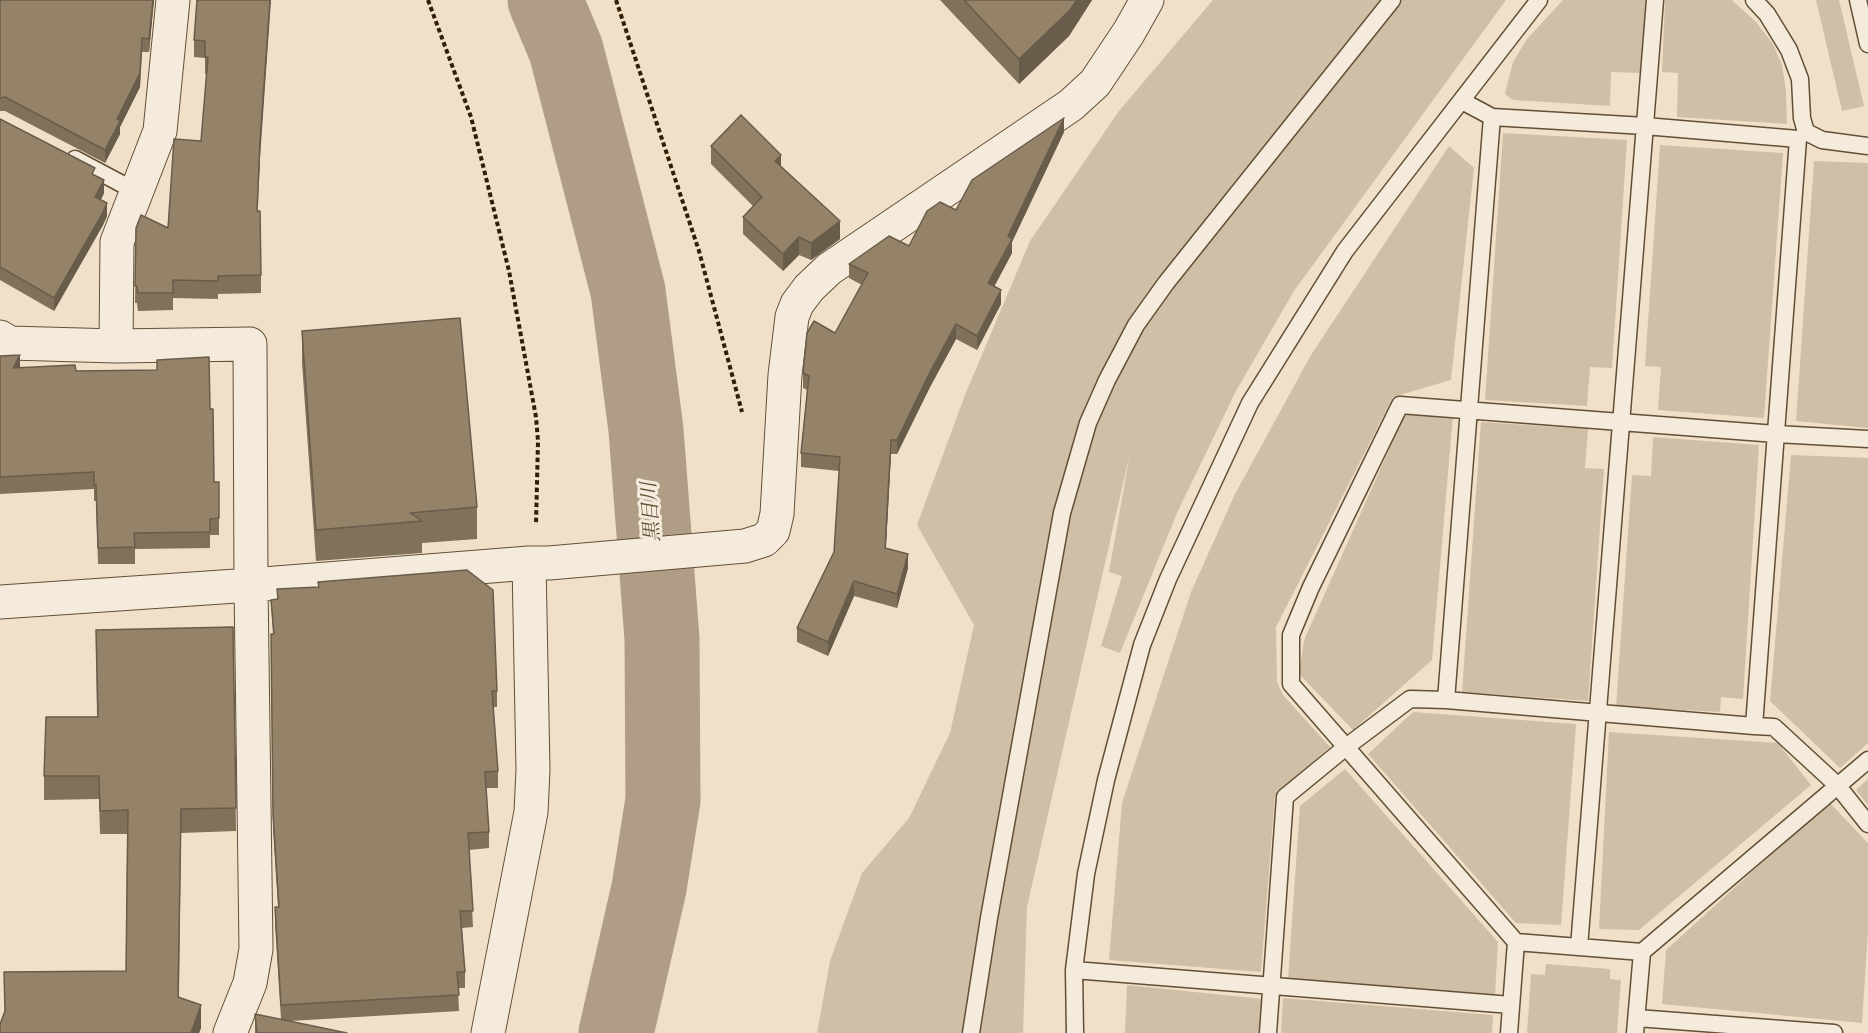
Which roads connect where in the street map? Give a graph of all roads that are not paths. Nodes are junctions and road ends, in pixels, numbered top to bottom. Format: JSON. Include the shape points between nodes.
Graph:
{"nodes":[{"id":1,"x":173,"y":0,"type":"edge"},
{"id":2,"x":1147,"y":0,"type":"edge"},
{"id":3,"x":1392,"y":0,"type":"edge"},
{"id":4,"x":1539,"y":0,"type":"edge"},
{"id":5,"x":1654,"y":0,"type":"edge"},
{"id":6,"x":1754,"y":0,"type":"edge"},
{"id":7,"x":1858,"y":0,"type":"edge"},
{"id":8,"x":1868,"y":44,"type":"edge"},
{"id":9,"x":1462,"y":101,"type":"junction"},
{"id":10,"x":1492,"y":117,"type":"junction"},
{"id":11,"x":1644,"y":126,"type":"junction"},
{"id":12,"x":1802,"y":135,"type":"junction"},
{"id":13,"x":1868,"y":146,"type":"edge"},
{"id":14,"x":63,"y":153,"type":"edge"},
{"id":15,"x":136,"y":192,"type":"junction"},
{"id":16,"x":0,"y":337,"type":"edge"},
{"id":17,"x":116,"y":346,"type":"junction"},
{"id":18,"x":1468,"y":409,"type":"junction"},
{"id":19,"x":1620,"y":422,"type":"junction"},
{"id":20,"x":1776,"y":434,"type":"junction"},
{"id":21,"x":1868,"y":439,"type":"edge"},
{"id":22,"x":539,"y":563,"type":"junction"},
{"id":23,"x":251,"y":585,"type":"junction"},
{"id":24,"x":0,"y":602,"type":"edge"},
{"id":25,"x":1446,"y":700,"type":"junction"},
{"id":26,"x":1597,"y":713,"type":"junction"},
{"id":27,"x":1754,"y":726,"type":"junction"},
{"id":28,"x":1346,"y":747,"type":"junction"},
{"id":29,"x":1868,"y":760,"type":"edge"},
{"id":30,"x":1837,"y":785,"type":"junction"},
{"id":31,"x":1868,"y":825,"type":"edge"},
{"id":32,"x":1516,"y":942,"type":"junction"},
{"id":33,"x":1579,"y":947,"type":"junction"},
{"id":34,"x":1642,"y":952,"type":"junction"},
{"id":35,"x":1074,"y":970,"type":"junction"},
{"id":36,"x":1271,"y":986,"type":"junction"},
{"id":37,"x":1511,"y":1005,"type":"junction"},
{"id":38,"x":1636,"y":1025,"type":"edge"},
{"id":39,"x":230,"y":1033,"type":"edge"},
{"id":40,"x":488,"y":1033,"type":"edge"},
{"id":41,"x":971,"y":1033,"type":"edge"},
{"id":42,"x":1075,"y":1033,"type":"edge"},
{"id":43,"x":1268,"y":1033,"type":"edge"},
{"id":44,"x":1509,"y":1033,"type":"edge"},
{"id":45,"x":1834,"y":1033,"type":"edge"}],
"edges":[{"from":1,"to":15,"type":"street","via":[[160,131]]},
{"from":2,"to":22,"type":"street","via":[[1095,83],[1071,105],[829,269],[797,304],[785,375],[777,514],[773,531],[764,540],[746,546]]},
{"from":3,"to":41,"type":"lane","via":[[1154,299],[1107,380],[1089,423],[1062,513]]},
{"from":4,"to":9,"type":"lane"},
{"from":5,"to":11,"type":"lane"},
{"from":6,"to":12,"type":"lane","via":[[1789,50],[1800,80]]},
{"from":7,"to":8,"type":"lane"},
{"from":9,"to":10,"type":"lane"},
{"from":9,"to":35,"type":"lane","via":[[1345,251],[1250,403],[1168,579],[1142,645],[1106,780],[1086,874]]},
{"from":10,"to":11,"type":"lane"},
{"from":10,"to":18,"type":"lane"},
{"from":11,"to":12,"type":"lane"},
{"from":11,"to":19,"type":"lane"},
{"from":12,"to":13,"type":"lane"},
{"from":12,"to":20,"type":"lane"},
{"from":14,"to":15,"type":"lane"},
{"from":15,"to":17,"type":"street","via":[[117,242]]},
{"from":16,"to":17,"type":"street","via":[[10,343]]},
{"from":17,"to":23,"type":"street","via":[[250,344]]},
{"from":18,"to":19,"type":"lane"},
{"from":18,"to":25,"type":"lane"},
{"from":18,"to":28,"type":"lane","via":[[1400,405],[1291,634],[1291,684]]},
{"from":19,"to":20,"type":"lane"},
{"from":19,"to":26,"type":"lane"},
{"from":20,"to":21,"type":"lane"},
{"from":20,"to":27,"type":"lane"},
{"from":22,"to":23,"type":"street"},
{"from":22,"to":40,"type":"street","via":[[531,812]]},
{"from":23,"to":24,"type":"street"},
{"from":23,"to":39,"type":"street","via":[[256,949],[250,983]]},
{"from":25,"to":26,"type":"lane"},
{"from":25,"to":28,"type":"lane","via":[[1410,699]]},
{"from":26,"to":27,"type":"lane"},
{"from":26,"to":33,"type":"lane"},
{"from":27,"to":30,"type":"lane","via":[[1774,727]]},
{"from":28,"to":32,"type":"lane"},
{"from":28,"to":36,"type":"lane","via":[[1285,797]]},
{"from":29,"to":30,"type":"lane"},
{"from":30,"to":31,"type":"lane"},
{"from":30,"to":34,"type":"lane"},
{"from":32,"to":33,"type":"lane"},
{"from":32,"to":37,"type":"lane"},
{"from":33,"to":34,"type":"lane"},
{"from":34,"to":38,"type":"lane"},
{"from":35,"to":36,"type":"lane"},
{"from":35,"to":42,"type":"lane"},
{"from":36,"to":37,"type":"lane"},
{"from":36,"to":43,"type":"lane"},
{"from":37,"to":44,"type":"lane"},
{"from":38,"to":45,"type":"lane"}]}
